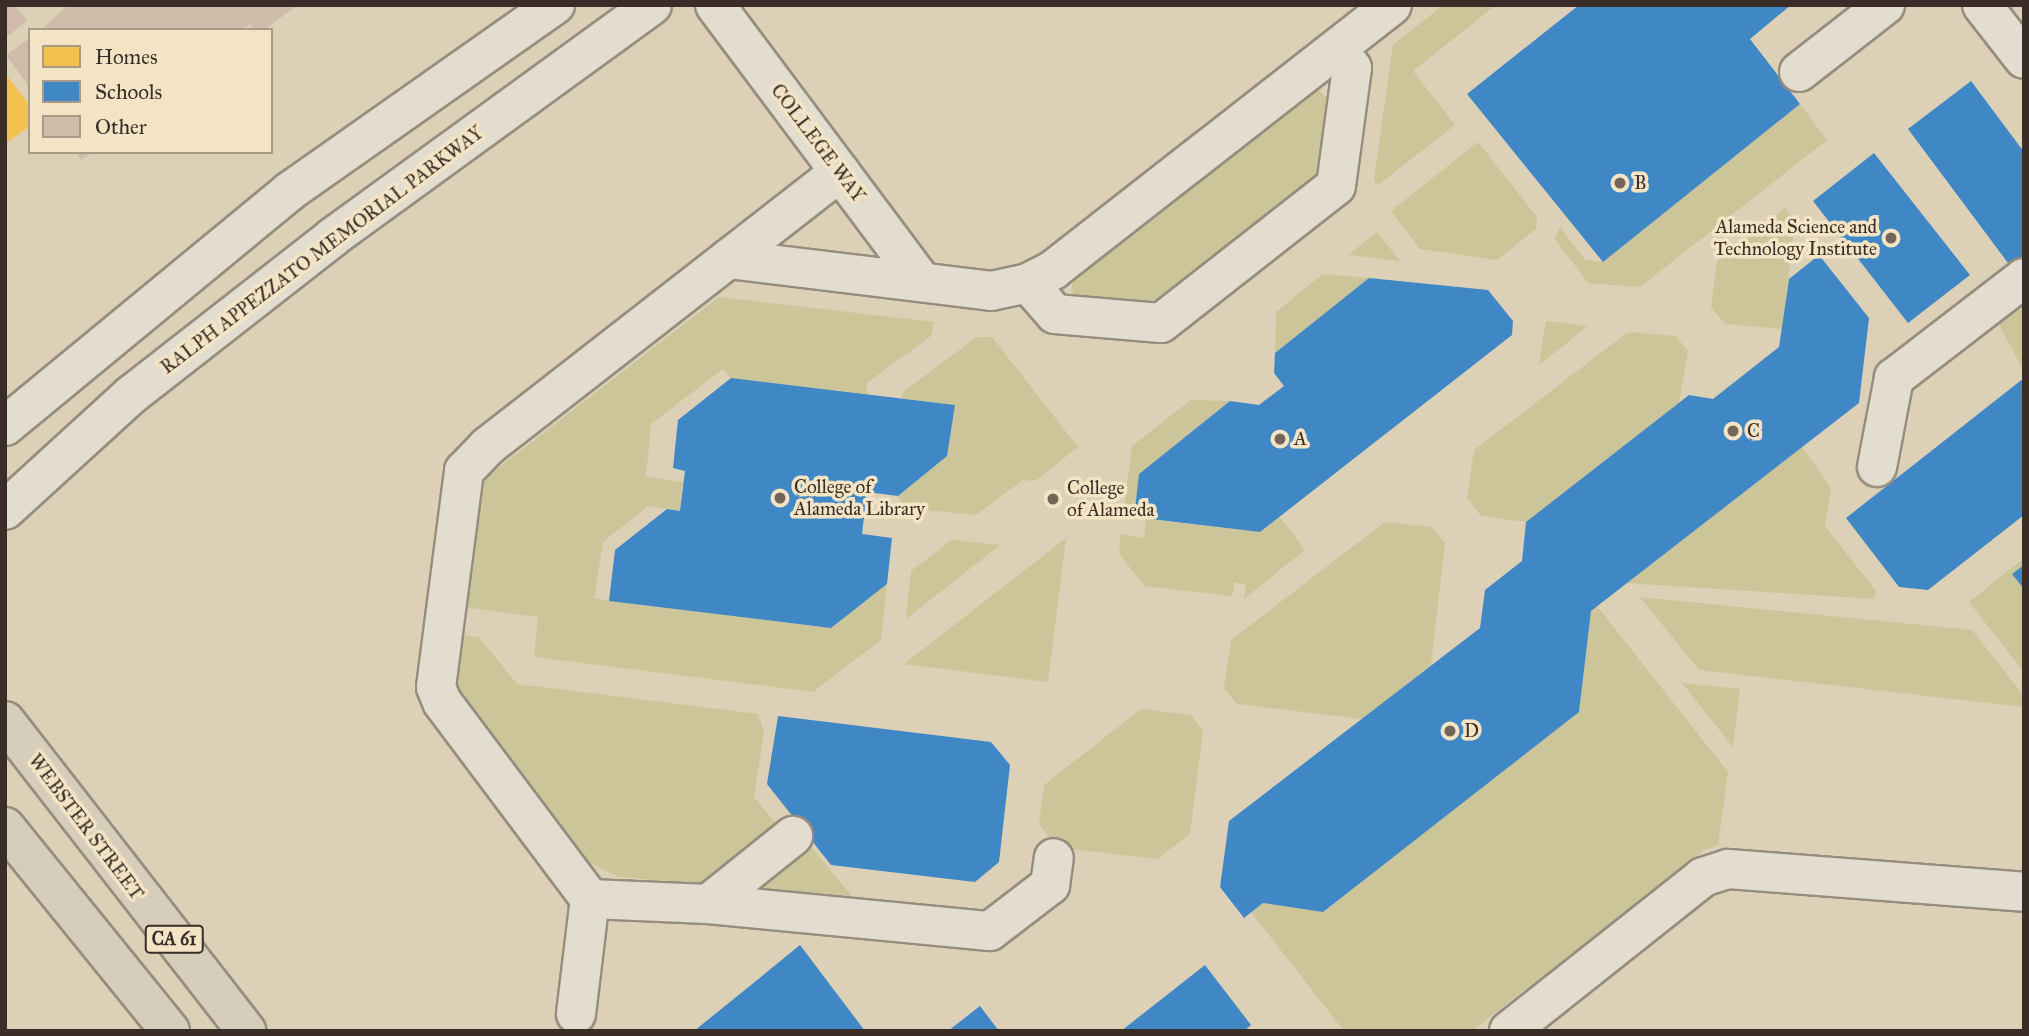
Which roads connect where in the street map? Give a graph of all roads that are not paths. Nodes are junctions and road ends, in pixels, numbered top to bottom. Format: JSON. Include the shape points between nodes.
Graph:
{"nodes":[{"id":1,"x":555,"y":5,"type":"edge"},
{"id":2,"x":652,"y":5,"type":"edge"},
{"id":3,"x":715,"y":5,"type":"edge"},
{"id":4,"x":1392,"y":5,"type":"edge"},
{"id":5,"x":1885,"y":5,"type":"edge"},
{"id":6,"x":1982,"y":5,"type":"edge"},
{"id":7,"x":1337,"y":49,"type":"junction"},
{"id":8,"x":2024,"y":59,"type":"edge"},
{"id":9,"x":1800,"y":72,"type":"dead end"},
{"id":10,"x":840,"y":172,"type":"junction"},
{"id":11,"x":728,"y":258,"type":"junction"},
{"id":12,"x":2024,"y":278,"type":"edge"},
{"id":13,"x":922,"y":282,"type":"junction"},
{"id":14,"x":1028,"y":284,"type":"junction"},
{"id":15,"x":5,"y":426,"type":"edge"},
{"id":16,"x":1877,"y":467,"type":"dead end"},
{"id":17,"x":5,"y":510,"type":"edge"},
{"id":18,"x":5,"y":721,"type":"edge"},
{"id":19,"x":5,"y":827,"type":"edge"},
{"id":20,"x":793,"y":836,"type":"dead end"},
{"id":21,"x":1055,"y":858,"type":"dead end"},
{"id":22,"x":2024,"y":892,"type":"edge"},
{"id":23,"x":590,"y":899,"type":"junction"},
{"id":24,"x":708,"y":904,"type":"junction"},
{"id":25,"x":576,"y":1014,"type":"dead end"},
{"id":26,"x":170,"y":1031,"type":"edge"},
{"id":27,"x":246,"y":1031,"type":"edge"},
{"id":28,"x":1509,"y":1031,"type":"edge"}],
"edges":[{"from":1,"to":15,"type":"street","via":[[290,191]]},
{"from":2,"to":17,"type":"street","name":"RALPH APPEZZATO MEMORIAL PARKWAY","via":[[333,237],[131,395]]},
{"from":3,"to":10,"type":"street","name":"COLLEGE WAY"},
{"from":4,"to":7,"type":"street"},
{"from":5,"to":9,"type":"street"},
{"from":6,"to":8,"type":"street"},
{"from":7,"to":14,"type":"street","via":[[1054,270]]},
{"from":7,"to":14,"type":"street","via":[[1352,68],[1336,186],[1161,323],[1055,314]]},
{"from":10,"to":11,"type":"street"},
{"from":10,"to":13,"type":"street","name":"COLLEGE WAY"},
{"from":11,"to":13,"type":"street"},
{"from":11,"to":23,"type":"street","via":[[488,446],[464,471],[436,687],[442,702]]},
{"from":12,"to":16,"type":"street","via":[[1894,378]]},
{"from":13,"to":14,"type":"street","via":[[991,291]]},
{"from":18,"to":27,"type":"main road","name":"WEBSTER STREET","number":"CA 61"},
{"from":19,"to":26,"type":"main road"},
{"from":20,"to":24,"type":"street"},
{"from":21,"to":24,"type":"street","via":[[1050,885],[990,931]]},
{"from":22,"to":28,"type":"street","via":[[1728,869],[1703,877]]},
{"from":23,"to":24,"type":"street"},
{"from":23,"to":25,"type":"street"}]}
